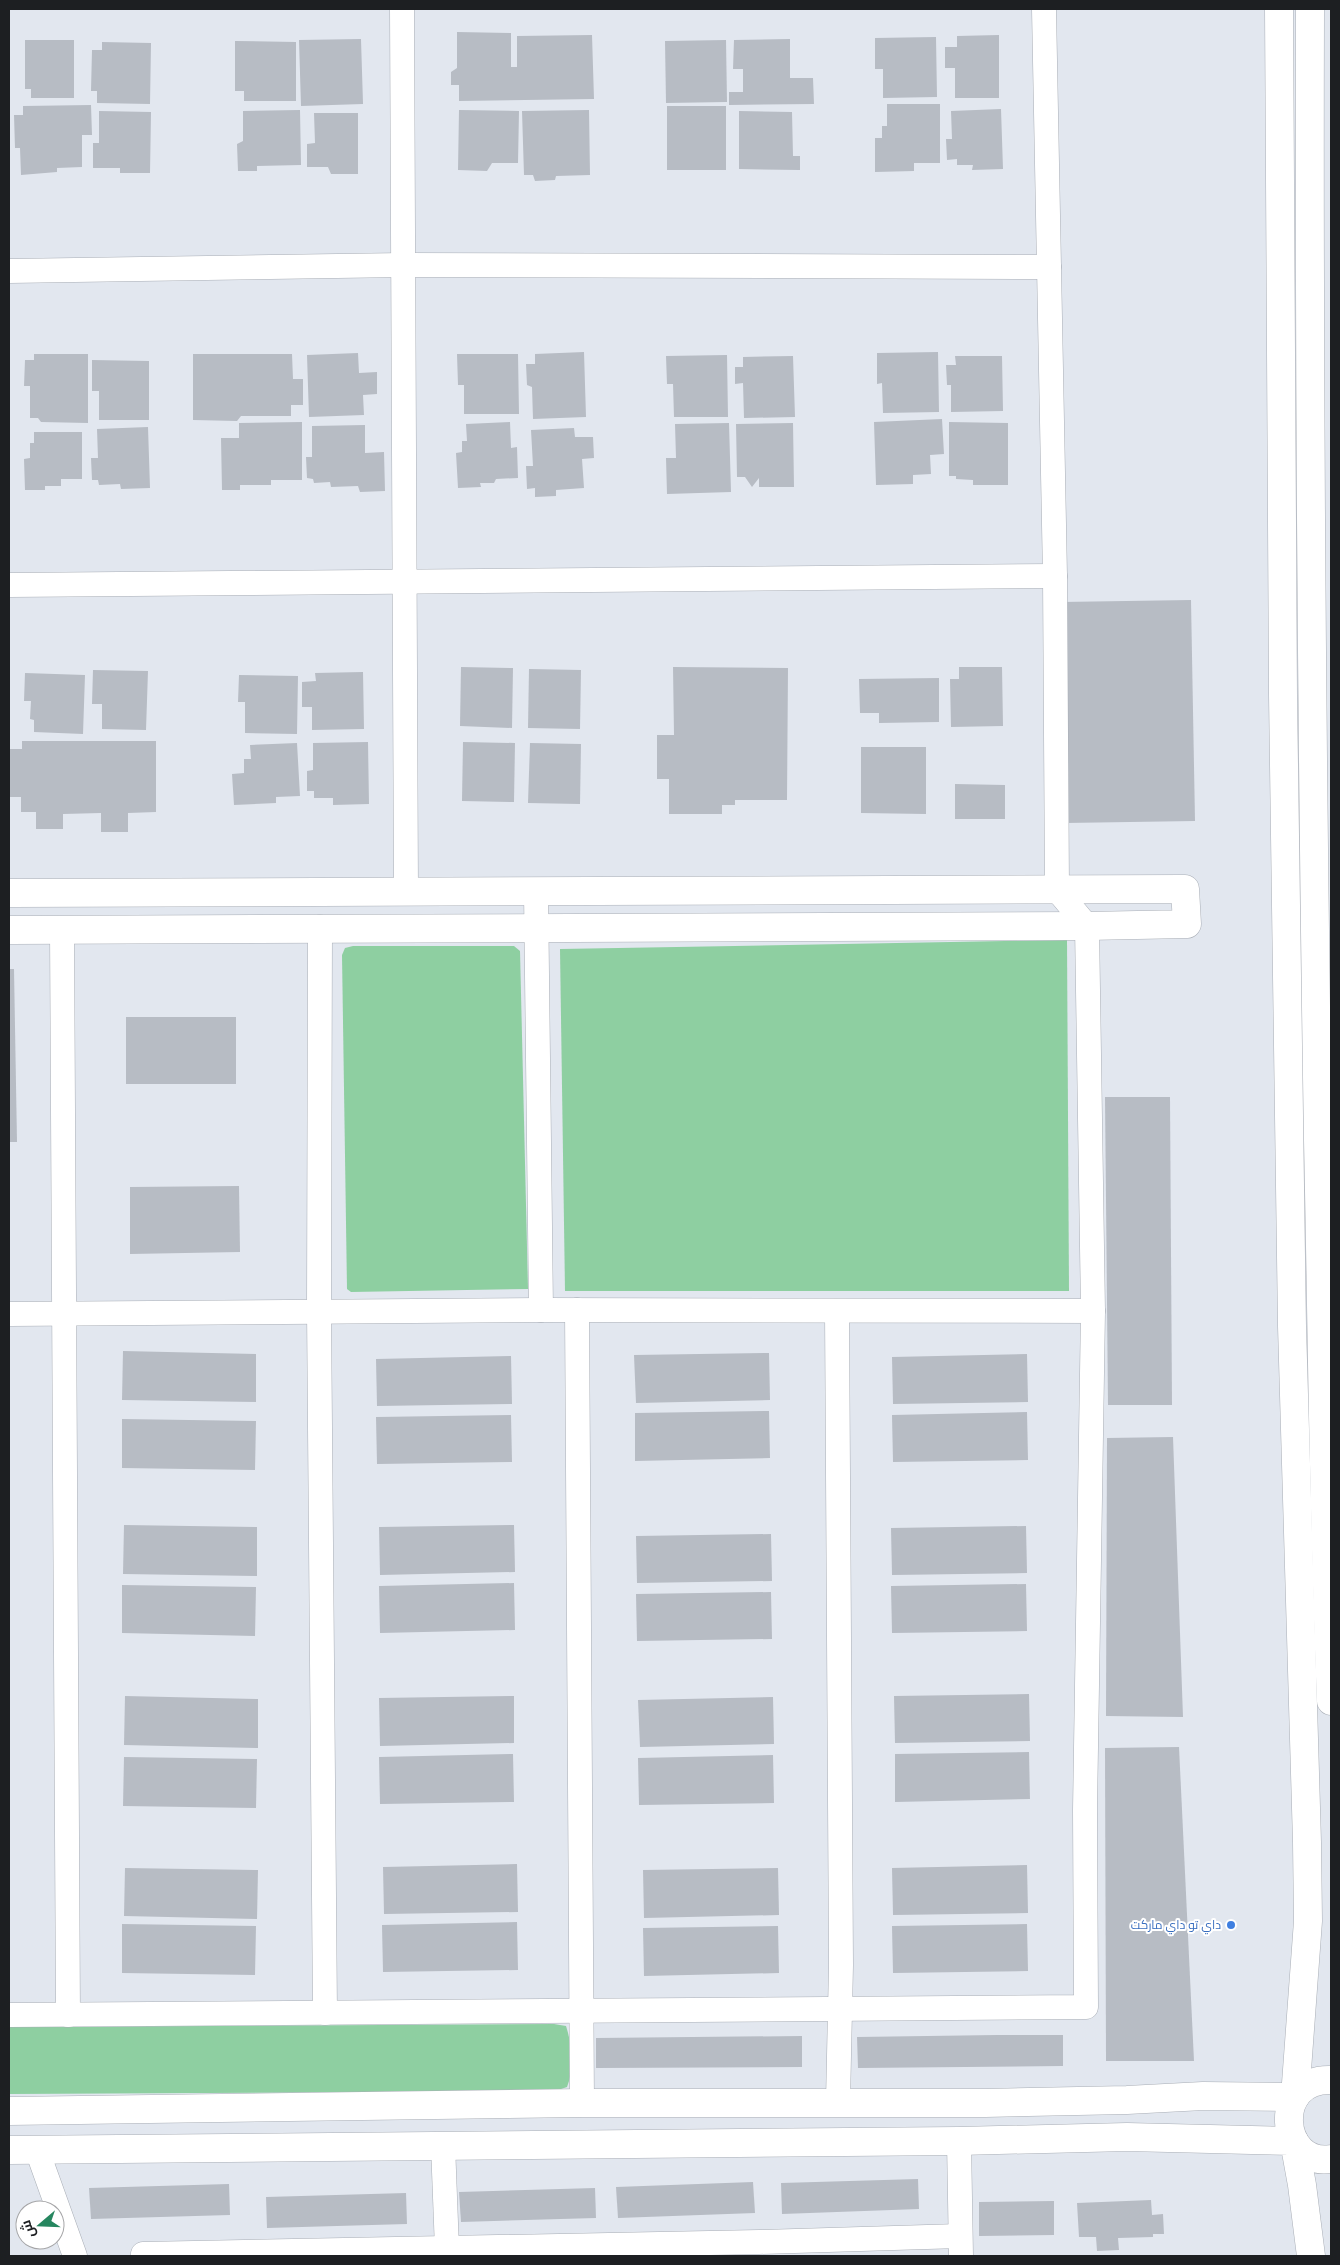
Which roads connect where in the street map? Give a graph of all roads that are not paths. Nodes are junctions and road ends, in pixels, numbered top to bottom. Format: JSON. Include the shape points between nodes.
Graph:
{"nodes":[{"id":1,"x":402,"y":9,"type":"edge"},
{"id":2,"x":1044,"y":9,"type":"edge"},
{"id":3,"x":1279,"y":9,"type":"edge"},
{"id":4,"x":1310,"y":9,"type":"edge"},
{"id":5,"x":403,"y":265,"type":"junction"},
{"id":6,"x":1049,"y":268,"type":"junction"},
{"id":7,"x":9,"y":271,"type":"edge"},
{"id":8,"x":1056,"y":576,"type":"junction"},
{"id":9,"x":405,"y":583,"type":"junction"},
{"id":10,"x":9,"y":585,"type":"edge"},
{"id":11,"x":1057,"y":890,"type":"junction"},
{"id":12,"x":536,"y":891,"type":"junction"},
{"id":13,"x":406,"y":892,"type":"junction"},
{"id":14,"x":9,"y":893,"type":"edge"},
{"id":15,"x":1087,"y":926,"type":"junction"},
{"id":16,"x":320,"y":927,"type":"junction"},
{"id":17,"x":538,"y":927,"type":"junction"},
{"id":18,"x":9,"y":930,"type":"edge"},
{"id":19,"x":62,"y":930,"type":"junction"},
{"id":20,"x":319,"y":1310,"type":"junction"},
{"id":21,"x":541,"y":1310,"type":"junction"},
{"id":22,"x":577,"y":1310,"type":"junction"},
{"id":23,"x":837,"y":1311,"type":"junction"},
{"id":24,"x":1093,"y":1312,"type":"junction"},
{"id":25,"x":9,"y":1314,"type":"edge"},
{"id":26,"x":64,"y":1315,"type":"junction"},
{"id":27,"x":1331,"y":1701,"type":"edge"},
{"id":28,"x":840,"y":2008,"type":"junction"},
{"id":29,"x":583,"y":2011,"type":"junction"},
{"id":30,"x":325,"y":2013,"type":"junction"},
{"id":31,"x":68,"y":2015,"type":"junction"},
{"id":32,"x":9,"y":2016,"type":"edge"},
{"id":33,"x":1331,"y":2080,"type":"edge"},
{"id":34,"x":1295,"y":2097,"type":"junction"},
{"id":35,"x":1127,"y":2100,"type":"junction"},
{"id":36,"x":838,"y":2101,"type":"junction"},
{"id":37,"x":582,"y":2103,"type":"junction"},
{"id":38,"x":717,"y":2104,"type":"junction"},
{"id":39,"x":9,"y":2110,"type":"edge"},
{"id":40,"x":1127,"y":2137,"type":"junction"},
{"id":41,"x":959,"y":2141,"type":"junction"},
{"id":42,"x":1294,"y":2141,"type":"junction"},
{"id":43,"x":718,"y":2143,"type":"junction"},
{"id":44,"x":443,"y":2145,"type":"junction"},
{"id":45,"x":9,"y":2150,"type":"edge"},
{"id":46,"x":36,"y":2150,"type":"junction"},
{"id":47,"x":1331,"y":2159,"type":"edge"},
{"id":48,"x":961,"y":2246,"type":"edge"},
{"id":49,"x":447,"y":2248,"type":"junction"},
{"id":50,"x":760,"y":2249,"type":"edge"},
{"id":51,"x":555,"y":2251,"type":"edge"},
{"id":52,"x":350,"y":2253,"type":"edge"},
{"id":53,"x":75,"y":2256,"type":"edge"},
{"id":54,"x":143,"y":2256,"type":"edge"},
{"id":55,"x":1311,"y":2256,"type":"edge"}],
"edges":[{"from":1,"to":5,"type":"street"},
{"from":2,"to":6,"type":"street"},
{"from":3,"to":34,"type":"street","via":[[1291,1287],[1308,1921]]},
{"from":4,"to":27,"type":"street","via":[[1309,336],[1315,958],[1326,1592]]},
{"from":5,"to":6,"type":"street"},
{"from":5,"to":7,"type":"street"},
{"from":5,"to":9,"type":"street"},
{"from":6,"to":8,"type":"street"},
{"from":8,"to":9,"type":"street"},
{"from":8,"to":11,"type":"street"},
{"from":9,"to":10,"type":"street"},
{"from":9,"to":13,"type":"street"},
{"from":11,"to":12,"type":"street"},
{"from":11,"to":15,"type":"street"},
{"from":11,"to":15,"type":"street","via":[[1185,889],[1186,924]]},
{"from":12,"to":13,"type":"street"},
{"from":12,"to":17,"type":"street"},
{"from":13,"to":14,"type":"street"},
{"from":15,"to":17,"type":"street"},
{"from":15,"to":24,"type":"street"},
{"from":16,"to":17,"type":"street"},
{"from":16,"to":19,"type":"street"},
{"from":16,"to":20,"type":"street"},
{"from":17,"to":21,"type":"street"},
{"from":18,"to":19,"type":"street"},
{"from":19,"to":26,"type":"street"},
{"from":20,"to":21,"type":"street"},
{"from":20,"to":26,"type":"street"},
{"from":20,"to":30,"type":"street"},
{"from":21,"to":22,"type":"street"},
{"from":22,"to":23,"type":"street"},
{"from":22,"to":29,"type":"street"},
{"from":23,"to":24,"type":"street"},
{"from":23,"to":28,"type":"street"},
{"from":24,"to":28,"type":"street","via":[[1085,1810],[1086,2007]]},
{"from":25,"to":26,"type":"street"},
{"from":26,"to":31,"type":"street"},
{"from":28,"to":29,"type":"street"},
{"from":28,"to":36,"type":"street"},
{"from":29,"to":30,"type":"street"},
{"from":29,"to":37,"type":"street"},
{"from":30,"to":31,"type":"street"},
{"from":31,"to":32,"type":"street"},
{"from":33,"to":34,"type":"street","via":[[1312,2082]]},
{"from":34,"to":35,"type":"street","via":[[1203,2096]]},
{"from":34,"to":42,"type":"street","via":[[1288,2119]]},
{"from":35,"to":36,"type":"street","via":[[986,2103]]},
{"from":35,"to":40,"type":"street","via":[[1131,2119]]},
{"from":36,"to":38,"type":"street"},
{"from":37,"to":38,"type":"street"},
{"from":37,"to":39,"type":"street"},
{"from":38,"to":43,"type":"street"},
{"from":40,"to":41,"type":"street"},
{"from":40,"to":42,"type":"street"},
{"from":41,"to":43,"type":"street"},
{"from":41,"to":48,"type":"street"},
{"from":42,"to":47,"type":"street","via":[[1315,2157]]},
{"from":42,"to":55,"type":"street"},
{"from":43,"to":44,"type":"street"},
{"from":44,"to":46,"type":"street"},
{"from":44,"to":49,"type":"street"},
{"from":45,"to":46,"type":"street"},
{"from":46,"to":53,"type":"street"},
{"from":48,"to":50,"type":"street"},
{"from":49,"to":51,"type":"street"},
{"from":49,"to":52,"type":"street"},
{"from":50,"to":51,"type":"street"},
{"from":52,"to":54,"type":"street"}]}
